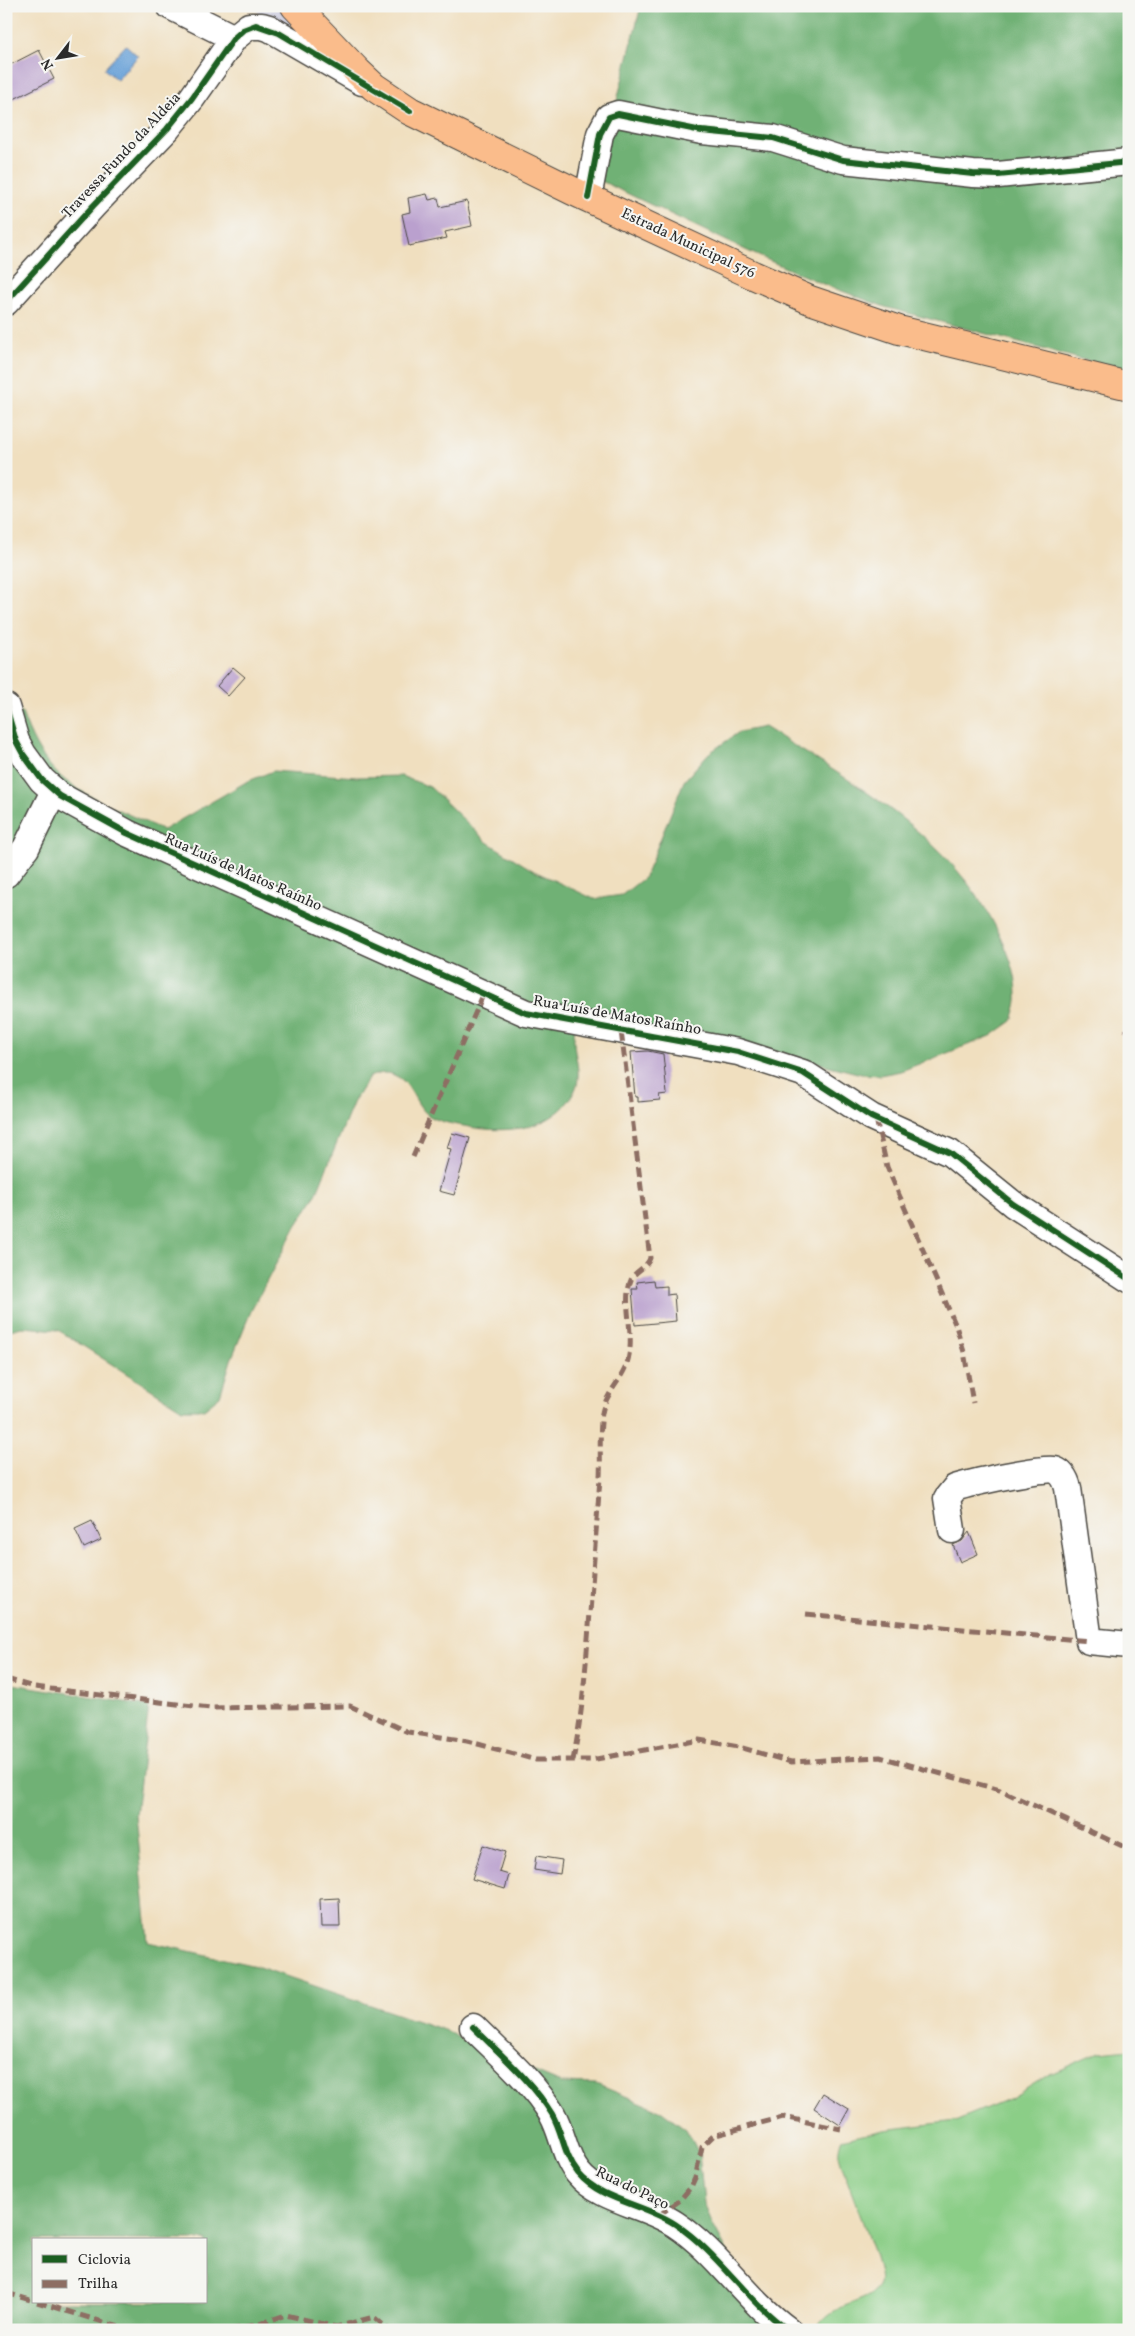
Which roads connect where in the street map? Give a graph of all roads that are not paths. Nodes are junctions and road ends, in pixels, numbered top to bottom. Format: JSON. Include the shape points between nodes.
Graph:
{"nodes":[{"id":1,"x":170,"y":6,"type":"edge"},
{"id":2,"x":295,"y":6,"type":"edge"},
{"id":3,"x":234,"y":38,"type":"junction"},
{"id":4,"x":410,"y":110,"type":"junction"},
{"id":5,"x":1129,"y":162,"type":"edge"},
{"id":6,"x":588,"y":198,"type":"junction"},
{"id":7,"x":6,"y":302,"type":"edge"},
{"id":8,"x":1129,"y":386,"type":"edge"},
{"id":9,"x":6,"y":707,"type":"edge"},
{"id":10,"x":54,"y":791,"type":"junction"},
{"id":11,"x":6,"y":874,"type":"edge"},
{"id":12,"x":1129,"y":1279,"type":"edge"},
{"id":13,"x":952,"y":1530,"type":"dead end"},
{"id":14,"x":1129,"y":1645,"type":"edge"},
{"id":15,"x":473,"y":2028,"type":"dead end"},
{"id":16,"x":788,"y":2330,"type":"edge"}],
"edges":[{"from":1,"to":3,"type":"street"},
{"from":2,"to":4,"type":"main road","name":"Estrada Municipal 576","via":[[374,87]]},
{"from":3,"to":4,"type":"street","name":"Travessa Fundo da Aldeia","via":[[250,26],[269,28]]},
{"from":3,"to":7,"type":"street","name":"Travessa Fundo da Aldeia","via":[[167,129]]},
{"from":4,"to":6,"type":"main road","name":"Estrada Municipal 576"},
{"from":5,"to":6,"type":"street","via":[[998,175],[973,174],[843,160],[772,138],[702,131],[618,114],[609,117],[601,129]]},
{"from":6,"to":8,"type":"main road","name":"Estrada Municipal 576","via":[[774,284],[847,313],[938,340]]},
{"from":9,"to":10,"type":"street","name":"Rua Luís de Matos Raínho","via":[[23,754]]},
{"from":10,"to":11,"type":"street","via":[[26,848]]},
{"from":10,"to":12,"type":"street","name":"Rua Luís de Matos Raínho","via":[[154,846],[513,1008],[553,1019],[738,1052],[803,1073],[876,1120],[950,1153],[1021,1210]]},
{"from":13,"to":14,"type":"street","via":[[947,1498],[955,1488],[1044,1470],[1059,1472],[1068,1488],[1089,1641]]},
{"from":15,"to":16,"type":"street","name":"Rua do Paço","via":[[523,2076],[551,2112],[562,2134],[566,2154],[578,2174],[594,2187],[677,2225]]}]}
